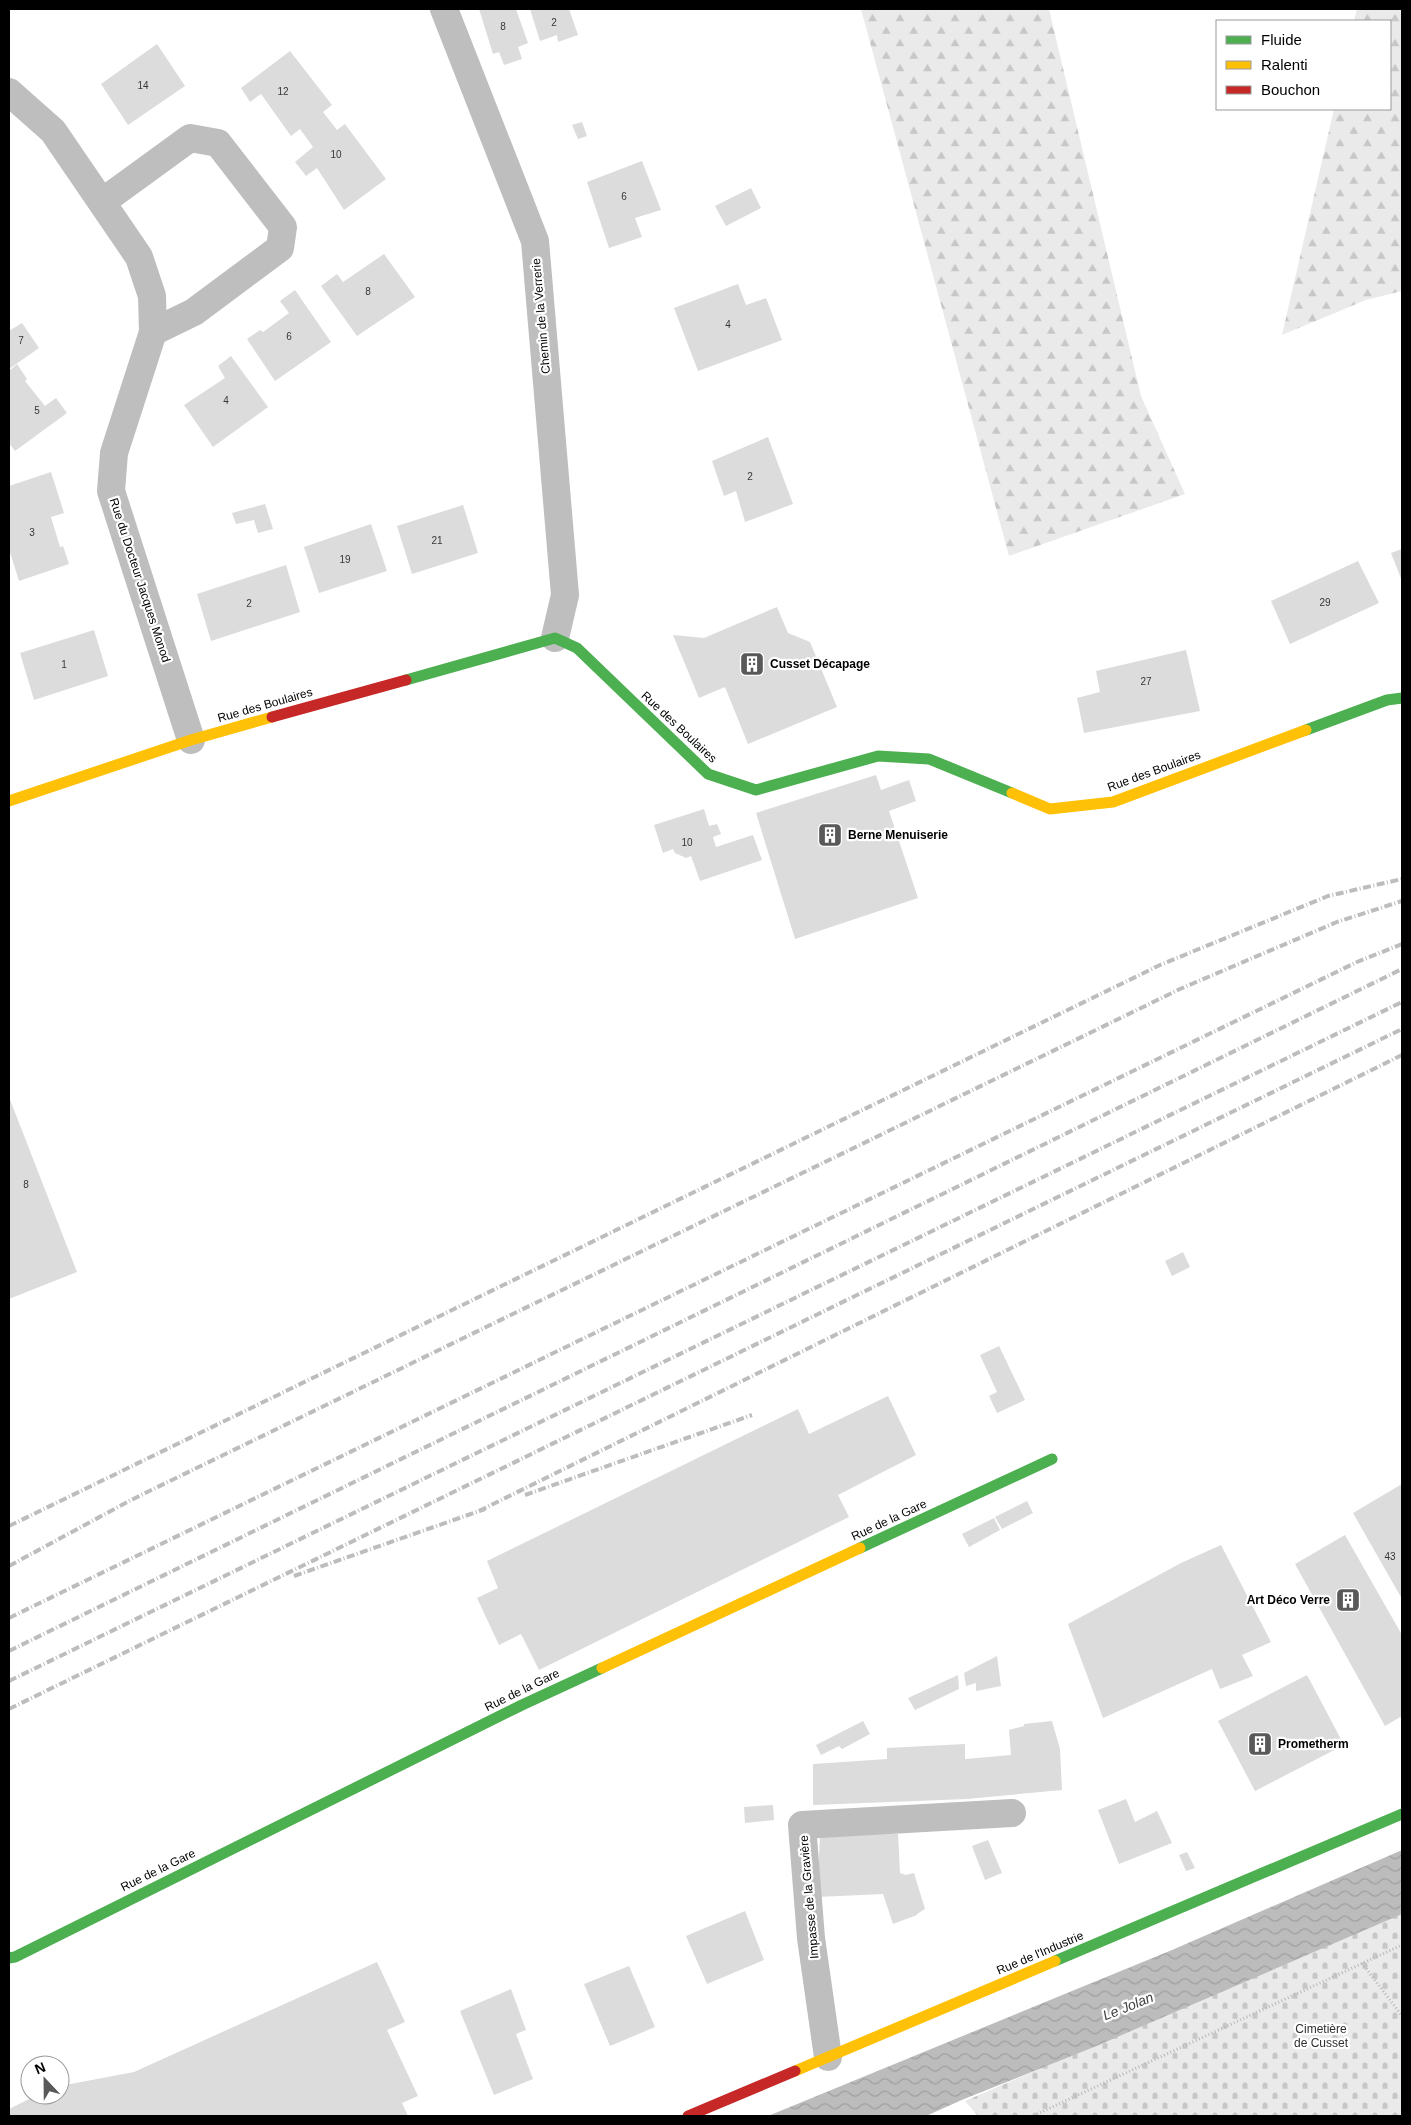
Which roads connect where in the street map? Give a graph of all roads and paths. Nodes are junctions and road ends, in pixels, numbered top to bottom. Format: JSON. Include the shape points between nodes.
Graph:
{"nodes":[{"id":1,"x":444,"y":9,"type":"edge"},
{"id":2,"x":9,"y":92,"type":"edge"},
{"id":3,"x":102,"y":202,"type":"junction"},
{"id":4,"x":153,"y":332,"type":"junction"},
{"id":5,"x":555,"y":638,"type":"junction"},
{"id":6,"x":1402,"y":698,"type":"edge"},
{"id":7,"x":191,"y":740,"type":"junction"},
{"id":8,"x":9,"y":801,"type":"edge"},
{"id":9,"x":1052,"y":1459,"type":"dead end"},
{"id":10,"x":1012,"y":1813,"type":"dead end"},
{"id":11,"x":1402,"y":1814,"type":"edge"},
{"id":12,"x":1402,"y":1944,"type":"edge"},
{"id":13,"x":9,"y":1958,"type":"edge"},
{"id":14,"x":1362,"y":1963,"type":"junction"},
{"id":15,"x":1402,"y":2016,"type":"edge"},
{"id":16,"x":828,"y":2057,"type":"junction"},
{"id":17,"x":688,"y":2116,"type":"edge"},
{"id":18,"x":1036,"y":2116,"type":"edge"}],
"edges":[{"from":1,"to":5,"type":"street","name":"Chemin de la Verrerie","via":[[534,241],[566,595]]},
{"from":2,"to":3,"type":"street","name":"Rue du Docteur Jacques Monod","via":[[53,131]]},
{"from":3,"to":4,"type":"street","name":"Rue du Docteur Jacques Monod","via":[[139,257],[152,296]]},
{"from":3,"to":4,"type":"street","via":[[190,138],[218,143],[283,227],[280,248],[194,312]]},
{"from":4,"to":7,"type":"street","name":"Rue du Docteur Jacques Monod","via":[[114,453],[111,491]]},
{"from":5,"to":6,"type":"street","name":"Rue des Boulaires","via":[[577,648],[708,774],[756,790],[878,756],[929,759],[1050,809],[1113,802],[1387,700]]},
{"from":5,"to":7,"type":"street","name":"Rue des Boulaires"},
{"from":7,"to":8,"type":"street","name":"Rue des Boulaires"},
{"from":9,"to":13,"type":"street","name":"Rue de la Gare","via":[[522,1704]]},
{"from":10,"to":16,"type":"street","name":"Impasse de la Gravière","via":[[802,1825],[811,1938]]},
{"from":11,"to":16,"type":"street","name":"Rue de l'Industrie"},
{"from":12,"to":14,"type":"path"},
{"from":14,"to":15,"type":"path"},
{"from":14,"to":18,"type":"path"},
{"from":16,"to":17,"type":"street","name":"Rue de l'Industrie"}]}
